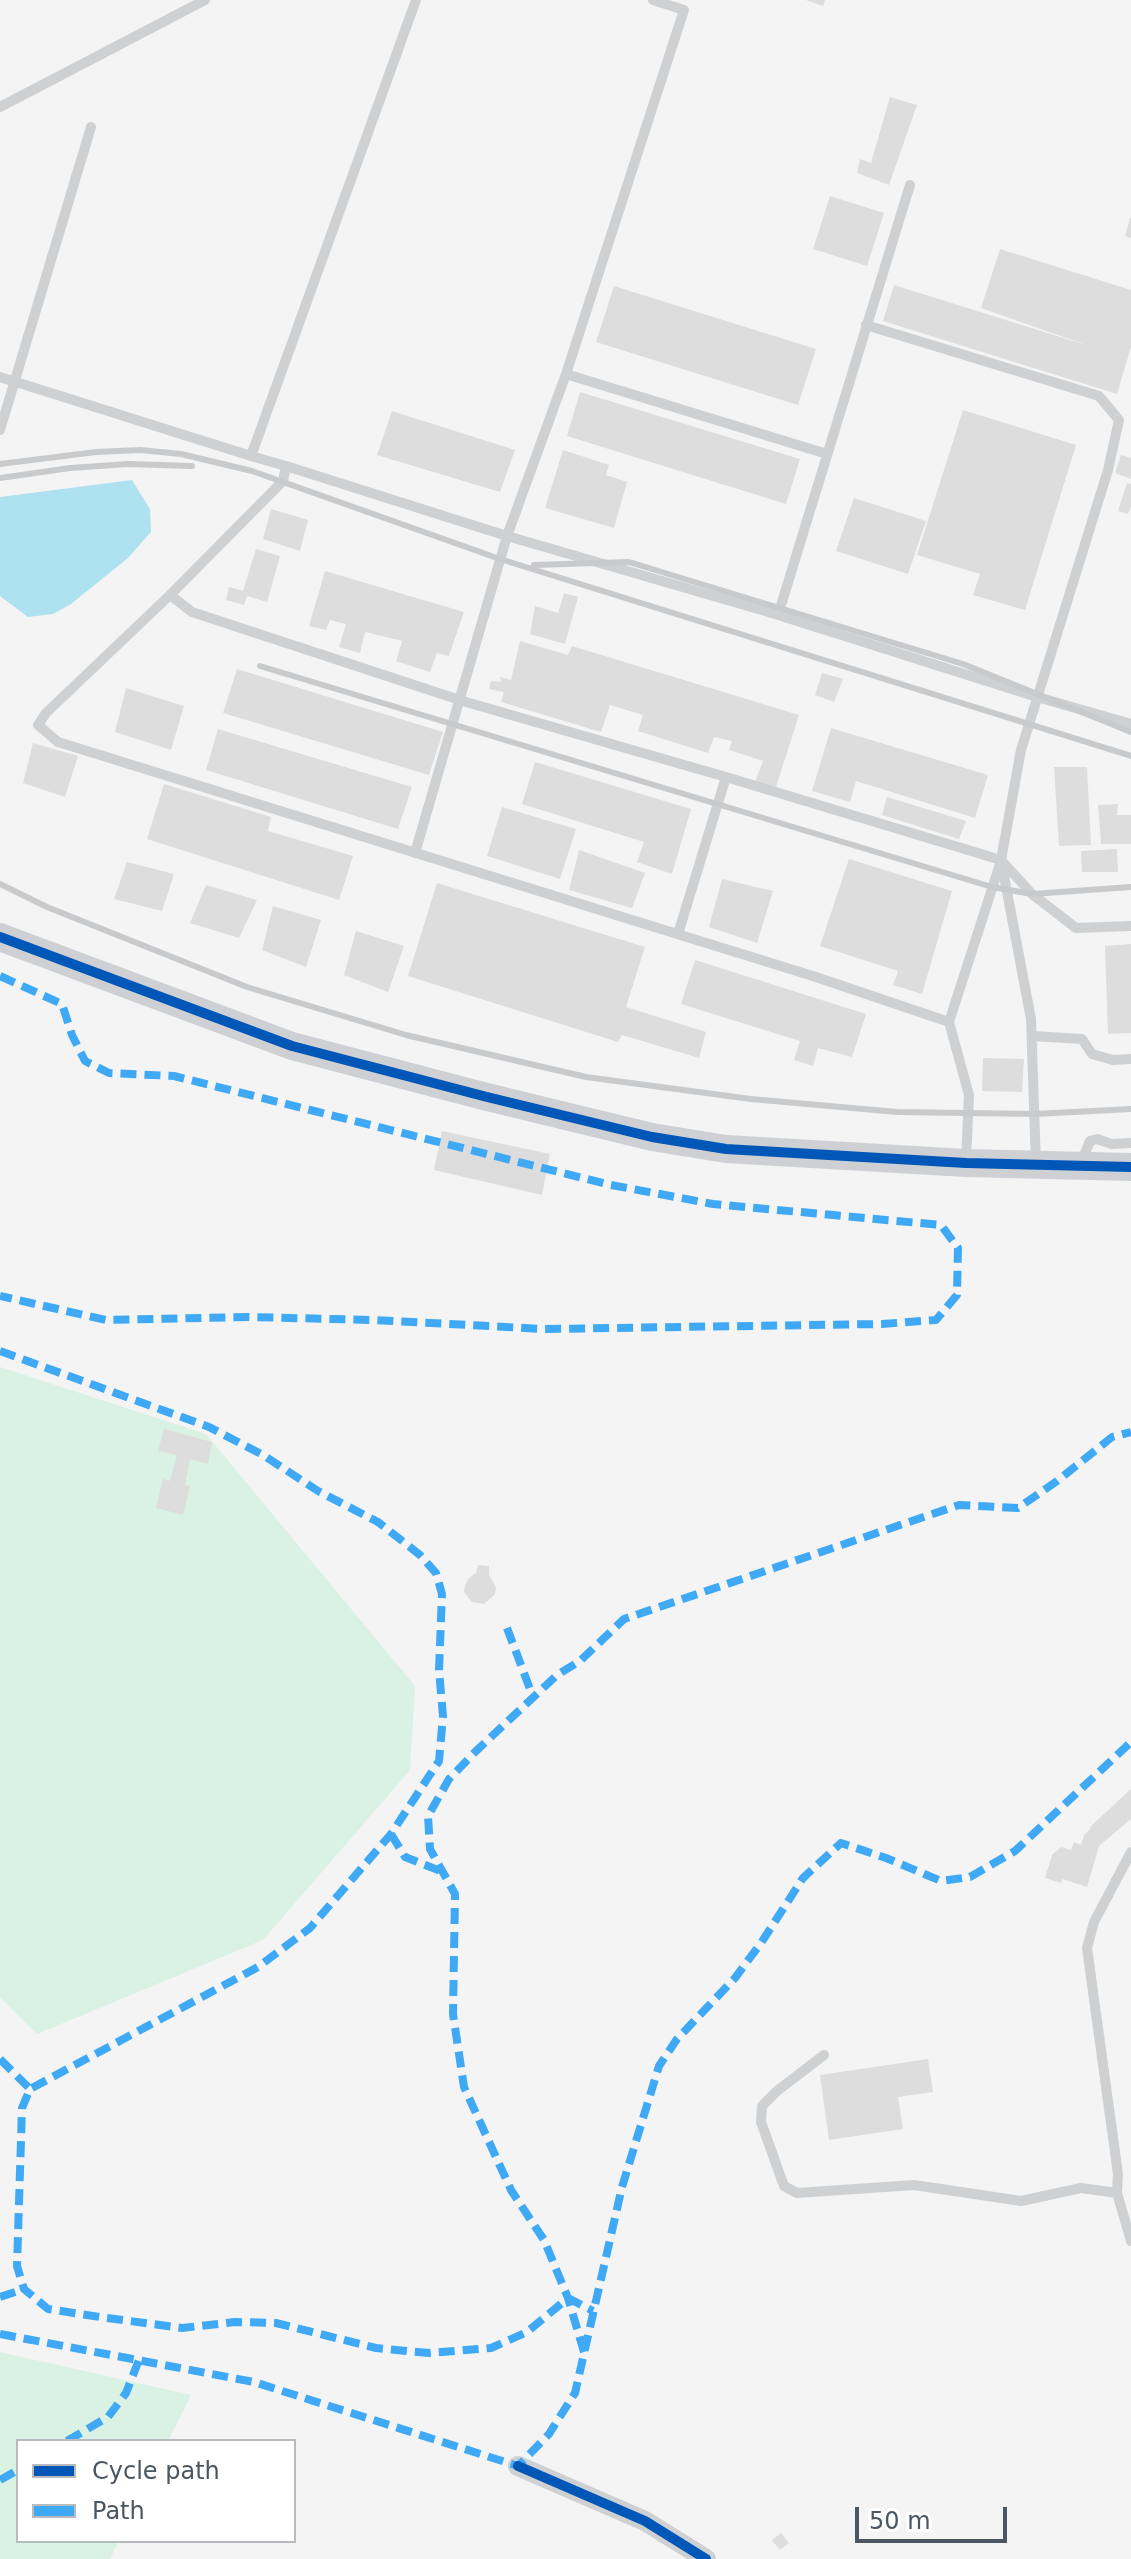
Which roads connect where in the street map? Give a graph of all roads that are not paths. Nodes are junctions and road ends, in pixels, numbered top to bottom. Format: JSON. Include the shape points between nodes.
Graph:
{"nodes":[{"id":1,"x":205,"y":0,"type":"edge"},
{"id":2,"x":416,"y":0,"type":"edge"},
{"id":3,"x":653,"y":0,"type":"edge"},
{"id":4,"x":0,"y":107,"type":"edge"},
{"id":5,"x":91,"y":127,"type":"dead end"},
{"id":6,"x":910,"y":185,"type":"dead end"},
{"id":7,"x":866,"y":325,"type":"junction"},
{"id":8,"x":566,"y":374,"type":"junction"},
{"id":9,"x":0,"y":377,"type":"edge"},
{"id":10,"x":14,"y":382,"type":"junction"},
{"id":11,"x":0,"y":430,"type":"edge"},
{"id":12,"x":827,"y":454,"type":"junction"},
{"id":13,"x":251,"y":456,"type":"junction"},
{"id":14,"x":286,"y":466,"type":"junction"},
{"id":15,"x":507,"y":536,"type":"junction"},
{"id":16,"x":170,"y":595,"type":"junction"},
{"id":17,"x":778,"y":615,"type":"junction"},
{"id":18,"x":1037,"y":697,"type":"junction"},
{"id":19,"x":459,"y":699,"type":"junction"},
{"id":20,"x":1131,"y":724,"type":"edge"},
{"id":21,"x":726,"y":777,"type":"junction"},
{"id":22,"x":415,"y":853,"type":"junction"},
{"id":23,"x":1001,"y":860,"type":"junction"},
{"id":24,"x":1131,"y":926,"type":"edge"},
{"id":25,"x":678,"y":934,"type":"junction"},
{"id":26,"x":0,"y":937,"type":"edge"},
{"id":27,"x":949,"y":1022,"type":"junction"},
{"id":28,"x":1032,"y":1036,"type":"junction"},
{"id":29,"x":1131,"y":1059,"type":"edge"},
{"id":30,"x":1131,"y":1143,"type":"edge"},
{"id":31,"x":966,"y":1163,"type":"junction"},
{"id":32,"x":1036,"y":1166,"type":"junction"},
{"id":33,"x":1080,"y":1166,"type":"junction"},
{"id":34,"x":1131,"y":1167,"type":"edge"},
{"id":35,"x":1131,"y":1852,"type":"edge"},
{"id":36,"x":824,"y":2055,"type":"dead end"},
{"id":37,"x":1117,"y":2193,"type":"junction"},
{"id":38,"x":1131,"y":2241,"type":"edge"},
{"id":39,"x":518,"y":2466,"type":"dead end"},
{"id":40,"x":706,"y":2559,"type":"edge"}],
"edges":[{"from":1,"to":4,"type":"lane"},
{"from":2,"to":13,"type":"lane"},
{"from":3,"to":8,"type":"lane","via":[[684,10]]},
{"from":5,"to":10,"type":"lane"},
{"from":6,"to":7,"type":"lane"},
{"from":7,"to":12,"type":"lane"},
{"from":7,"to":18,"type":"lane","via":[[1099,396],[1119,420]]},
{"from":8,"to":12,"type":"lane"},
{"from":8,"to":15,"type":"lane"},
{"from":9,"to":10,"type":"lane"},
{"from":10,"to":11,"type":"lane"},
{"from":10,"to":13,"type":"lane"},
{"from":12,"to":17,"type":"lane"},
{"from":13,"to":14,"type":"lane"},
{"from":14,"to":15,"type":"lane"},
{"from":14,"to":16,"type":"lane","via":[[283,481]]},
{"from":15,"to":17,"type":"lane"},
{"from":15,"to":19,"type":"lane"},
{"from":16,"to":19,"type":"lane","via":[[192,612]]},
{"from":16,"to":22,"type":"lane","via":[[38,725],[58,742]]},
{"from":17,"to":18,"type":"lane"},
{"from":18,"to":20,"type":"lane"},
{"from":18,"to":23,"type":"lane","via":[[1021,750]]},
{"from":19,"to":21,"type":"lane"},
{"from":19,"to":22,"type":"lane"},
{"from":21,"to":23,"type":"lane"},
{"from":21,"to":25,"type":"lane"},
{"from":22,"to":25,"type":"lane"},
{"from":23,"to":24,"type":"lane","via":[[1032,894],[1076,928]]},
{"from":23,"to":27,"type":"lane"},
{"from":23,"to":28,"type":"lane"},
{"from":25,"to":27,"type":"lane"},
{"from":26,"to":31,"type":"street","via":[[292,1046],[652,1137],[726,1149]]},
{"from":27,"to":31,"type":"lane","via":[[969,1095]]},
{"from":28,"to":29,"type":"lane","via":[[1082,1039],[1092,1054]]},
{"from":28,"to":32,"type":"lane"},
{"from":30,"to":33,"type":"lane","via":[[1090,1141]]},
{"from":31,"to":32,"type":"street"},
{"from":32,"to":33,"type":"street"},
{"from":33,"to":34,"type":"street"},
{"from":35,"to":37,"type":"lane","via":[[1094,1922],[1087,1948]]},
{"from":36,"to":37,"type":"lane","via":[[762,2106],[761,2122],[784,2186],[797,2193],[914,2185],[1021,2201],[1081,2188]]},
{"from":37,"to":38,"type":"lane"},
{"from":39,"to":40,"type":"street","via":[[645,2521]]}]}
